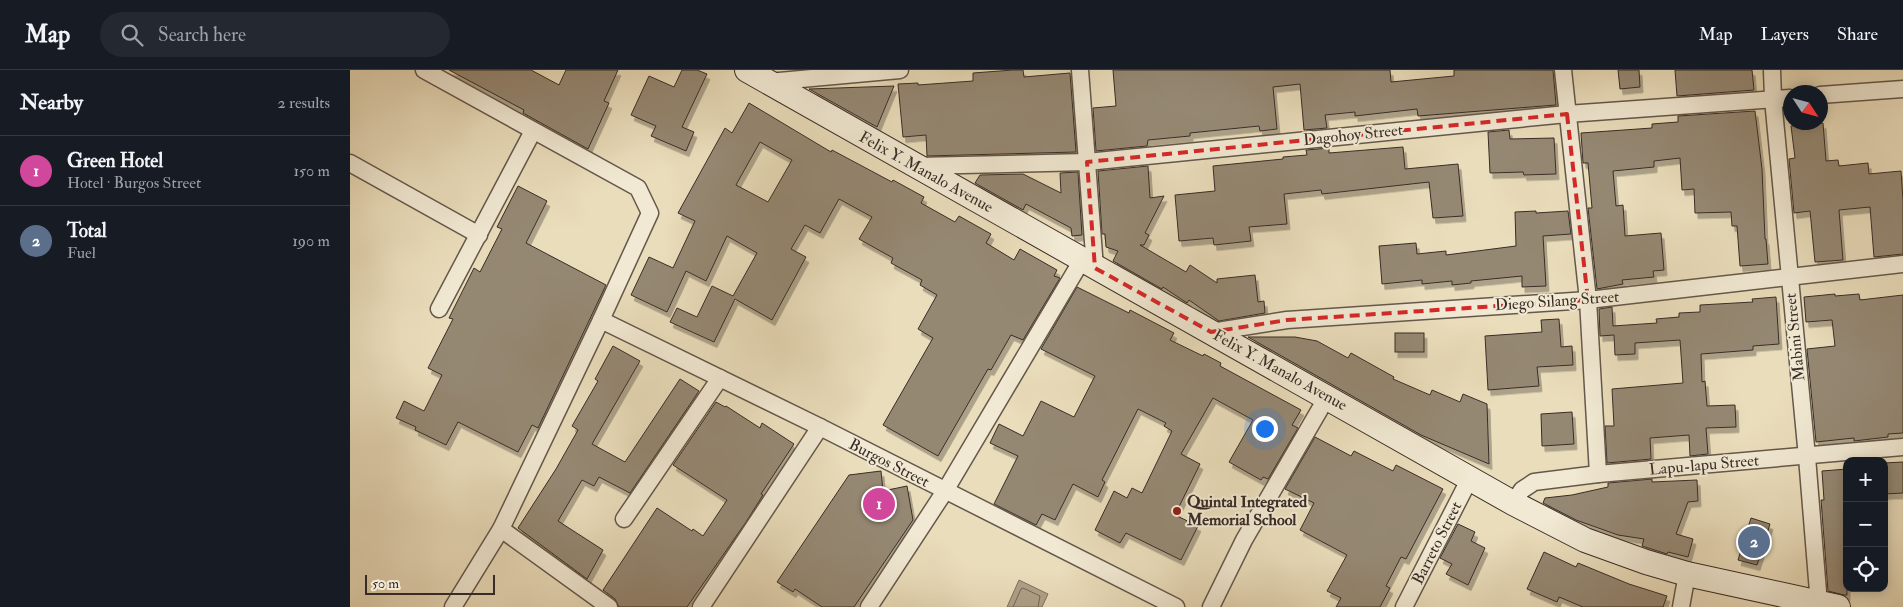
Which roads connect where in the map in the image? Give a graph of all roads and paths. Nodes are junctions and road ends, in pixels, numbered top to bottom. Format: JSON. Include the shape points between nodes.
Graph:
{"nodes":[{"id":1,"x":424,"y":70,"type":"edge"},
{"id":2,"x":900,"y":70,"type":"edge"},
{"id":3,"x":1080,"y":70,"type":"edge"},
{"id":4,"x":1563,"y":70,"type":"edge"},
{"id":5,"x":1772,"y":70,"type":"edge"},
{"id":6,"x":757,"y":76,"type":"edge"},
{"id":7,"x":1903,"y":89,"type":"edge"},
{"id":8,"x":1828,"y":94,"type":"edge"},
{"id":9,"x":1783,"y":98,"type":"edge"},
{"id":10,"x":1773,"y":99,"type":"junction"},
{"id":11,"x":1568,"y":114,"type":"junction"},
{"id":12,"x":533,"y":131,"type":"junction"},
{"id":13,"x":1087,"y":162,"type":"junction"},
{"id":14,"x":350,"y":163,"type":"edge"},
{"id":15,"x":916,"y":166,"type":"junction"},
{"id":16,"x":479,"y":235,"type":"junction"},
{"id":17,"x":1088,"y":264,"type":"junction"},
{"id":18,"x":1903,"y":264,"type":"edge"},
{"id":19,"x":1789,"y":277,"type":"junction"},
{"id":20,"x":1588,"y":300,"type":"junction"},
{"id":21,"x":439,"y":309,"type":"dead end"},
{"id":22,"x":601,"y":320,"type":"junction"},
{"id":23,"x":1211,"y":332,"type":"junction"},
{"id":24,"x":720,"y":378,"type":"junction"},
{"id":25,"x":1326,"y":397,"type":"junction"},
{"id":26,"x":820,"y":427,"type":"junction"},
{"id":27,"x":1903,"y":447,"type":"edge"},
{"id":28,"x":1807,"y":457,"type":"junction"},
{"id":29,"x":1598,"y":474,"type":"junction"},
{"id":30,"x":1470,"y":478,"type":"junction"},
{"id":31,"x":945,"y":491,"type":"junction"},
{"id":32,"x":1514,"y":503,"type":"junction"},
{"id":33,"x":624,"y":518,"type":"dead end"},
{"id":34,"x":501,"y":529,"type":"junction"},
{"id":35,"x":1687,"y":574,"type":"junction"},
{"id":36,"x":1828,"y":605,"type":"edge"},
{"id":37,"x":453,"y":607,"type":"edge"},
{"id":38,"x":609,"y":607,"type":"edge"},
{"id":39,"x":701,"y":607,"type":"edge"},
{"id":40,"x":869,"y":607,"type":"edge"},
{"id":41,"x":1176,"y":607,"type":"edge"},
{"id":42,"x":1211,"y":607,"type":"edge"},
{"id":43,"x":1404,"y":607,"type":"edge"},
{"id":44,"x":1681,"y":607,"type":"edge"}],
"edges":[{"from":1,"to":12,"type":"street"},
{"from":2,"to":6,"type":"street"},
{"from":3,"to":13,"type":"street"},
{"from":4,"to":11,"type":"street"},
{"from":5,"to":10,"type":"street","name":"Mabini Street"},
{"from":6,"to":15,"type":"main road","name":"Felix Y. Manalo Avenue"},
{"from":7,"to":8,"type":"street"},
{"from":9,"to":10,"type":"street","name":"Dagohoy Street"},
{"from":10,"to":11,"type":"street","name":"Dagohoy Street"},
{"from":10,"to":19,"type":"street","name":"Mabini Street"},
{"from":11,"to":13,"type":"street","name":"Dagohoy Street"},
{"from":11,"to":20,"type":"street"},
{"from":12,"to":16,"type":"street"},
{"from":12,"to":22,"type":"street","via":[[638,188],[650,213]]},
{"from":13,"to":15,"type":"street","name":"Dagohoy Street"},
{"from":13,"to":17,"type":"street"},
{"from":14,"to":16,"type":"street"},
{"from":15,"to":17,"type":"main road","name":"Felix Y. Manalo Avenue"},
{"from":16,"to":21,"type":"street"},
{"from":17,"to":23,"type":"main road","name":"Felix Y. Manalo Avenue"},
{"from":17,"to":31,"type":"street"},
{"from":18,"to":19,"type":"street","name":"Diego Silang Street"},
{"from":19,"to":20,"type":"street","name":"Diego Silang Street"},
{"from":19,"to":28,"type":"street","name":"Mabini Street"},
{"from":20,"to":23,"type":"street","name":"Diego Silang Street","via":[[1287,320]]},
{"from":20,"to":29,"type":"street"},
{"from":22,"to":24,"type":"street","name":"Burgos Street"},
{"from":22,"to":34,"type":"street"},
{"from":23,"to":25,"type":"main road","name":"Felix Y. Manalo Avenue"},
{"from":24,"to":26,"type":"street","name":"Burgos Street"},
{"from":24,"to":33,"type":"street"},
{"from":25,"to":30,"type":"main road","name":"Felix Y. Manalo Avenue"},
{"from":25,"to":42,"type":"street","via":[[1244,540]]},
{"from":26,"to":31,"type":"street","name":"Burgos Street"},
{"from":26,"to":39,"type":"street"},
{"from":27,"to":28,"type":"street","name":"Lapu-lapu Street"},
{"from":28,"to":29,"type":"street","name":"Lapu-lapu Street"},
{"from":28,"to":36,"type":"street","name":"Mabini Street"},
{"from":29,"to":32,"type":"street","name":"Lapu-lapu Street","via":[[1534,482],[1522,490]]},
{"from":30,"to":32,"type":"main road","name":"Felix Y. Manalo Avenue"},
{"from":30,"to":43,"type":"street","name":"Barreto Street"},
{"from":31,"to":40,"type":"street"},
{"from":31,"to":41,"type":"street","name":"Burgos Street"},
{"from":32,"to":35,"type":"main road","name":"Felix Y. Manalo Avenue","via":[[1585,540]]},
{"from":34,"to":37,"type":"street"},
{"from":34,"to":38,"type":"street"},
{"from":35,"to":36,"type":"main road","name":"Felix Y. Manalo Avenue"},
{"from":35,"to":44,"type":"street"}]}
